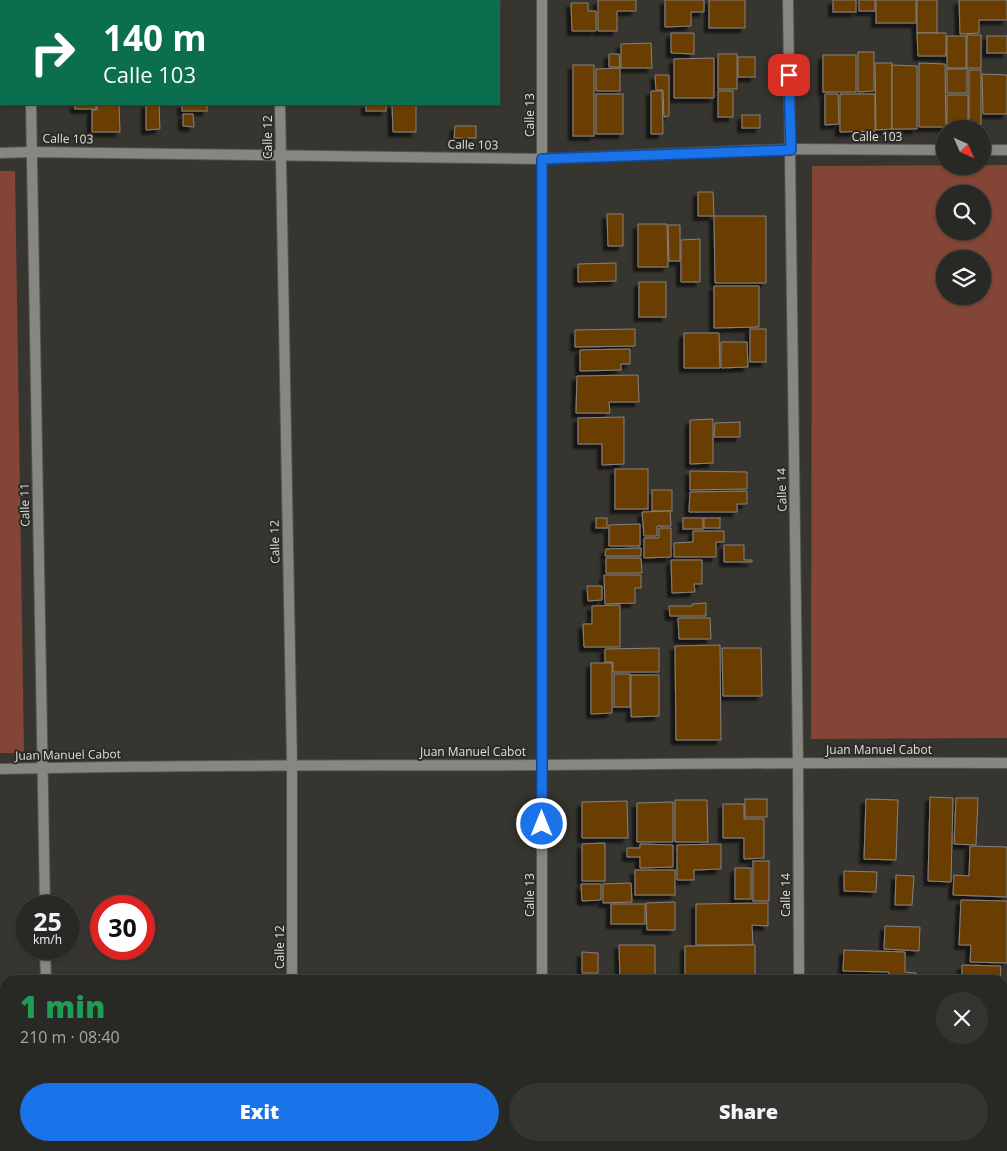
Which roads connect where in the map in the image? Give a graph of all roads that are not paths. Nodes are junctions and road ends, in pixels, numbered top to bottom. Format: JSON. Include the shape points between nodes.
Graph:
{"nodes":[{"id":1,"x":542,"y":0,"type":"edge"},
{"id":2,"x":788,"y":0,"type":"edge"},
{"id":3,"x":31,"y":105,"type":"edge"},
{"id":4,"x":280,"y":105,"type":"edge"},
{"id":5,"x":791,"y":150,"type":"junction"},
{"id":6,"x":936,"y":150,"type":"edge"},
{"id":7,"x":991,"y":150,"type":"edge"},
{"id":8,"x":1007,"y":150,"type":"edge"},
{"id":9,"x":0,"y":152,"type":"edge"},
{"id":10,"x":31,"y":152,"type":"junction"},
{"id":11,"x":280,"y":154,"type":"junction"},
{"id":12,"x":542,"y":159,"type":"junction"},
{"id":13,"x":798,"y":762,"type":"junction"},
{"id":14,"x":1007,"y":763,"type":"edge"},
{"id":15,"x":292,"y":765,"type":"junction"},
{"id":16,"x":542,"y":765,"type":"junction"},
{"id":17,"x":43,"y":768,"type":"junction"},
{"id":18,"x":0,"y":769,"type":"edge"},
{"id":19,"x":44,"y":895,"type":"edge"},
{"id":20,"x":45,"y":960,"type":"edge"},
{"id":21,"x":46,"y":975,"type":"edge"},
{"id":22,"x":292,"y":975,"type":"edge"},
{"id":23,"x":542,"y":975,"type":"edge"},
{"id":24,"x":799,"y":975,"type":"edge"}],
"edges":[{"from":1,"to":12,"type":"street","name":"Calle 13"},
{"from":2,"to":5,"type":"street","name":"Calle 14"},
{"from":3,"to":10,"type":"street","name":"Calle 11"},
{"from":4,"to":11,"type":"street","name":"Calle 12"},
{"from":5,"to":6,"type":"street","name":"Calle 103"},
{"from":5,"to":12,"type":"street","name":"Calle 103"},
{"from":5,"to":13,"type":"street","name":"Calle 14"},
{"from":7,"to":8,"type":"street"},
{"from":9,"to":10,"type":"street","name":"Calle 103"},
{"from":10,"to":11,"type":"street","name":"Calle 103"},
{"from":10,"to":17,"type":"street","name":"Calle 11"},
{"from":11,"to":12,"type":"street","name":"Calle 103"},
{"from":11,"to":15,"type":"street","name":"Calle 12"},
{"from":12,"to":16,"type":"street","name":"Calle 13"},
{"from":13,"to":14,"type":"street","name":"Juan Manuel Cabot"},
{"from":13,"to":16,"type":"street","name":"Juan Manuel Cabot"},
{"from":13,"to":24,"type":"street","name":"Calle 14"},
{"from":15,"to":16,"type":"street","name":"Juan Manuel Cabot"},
{"from":15,"to":17,"type":"street","name":"Juan Manuel Cabot"},
{"from":15,"to":22,"type":"street","name":"Calle 12"},
{"from":16,"to":23,"type":"street","name":"Calle 13"},
{"from":17,"to":18,"type":"street","name":"Juan Manuel Cabot"},
{"from":17,"to":19,"type":"street","name":"Calle 11"},
{"from":20,"to":21,"type":"street"}]}
